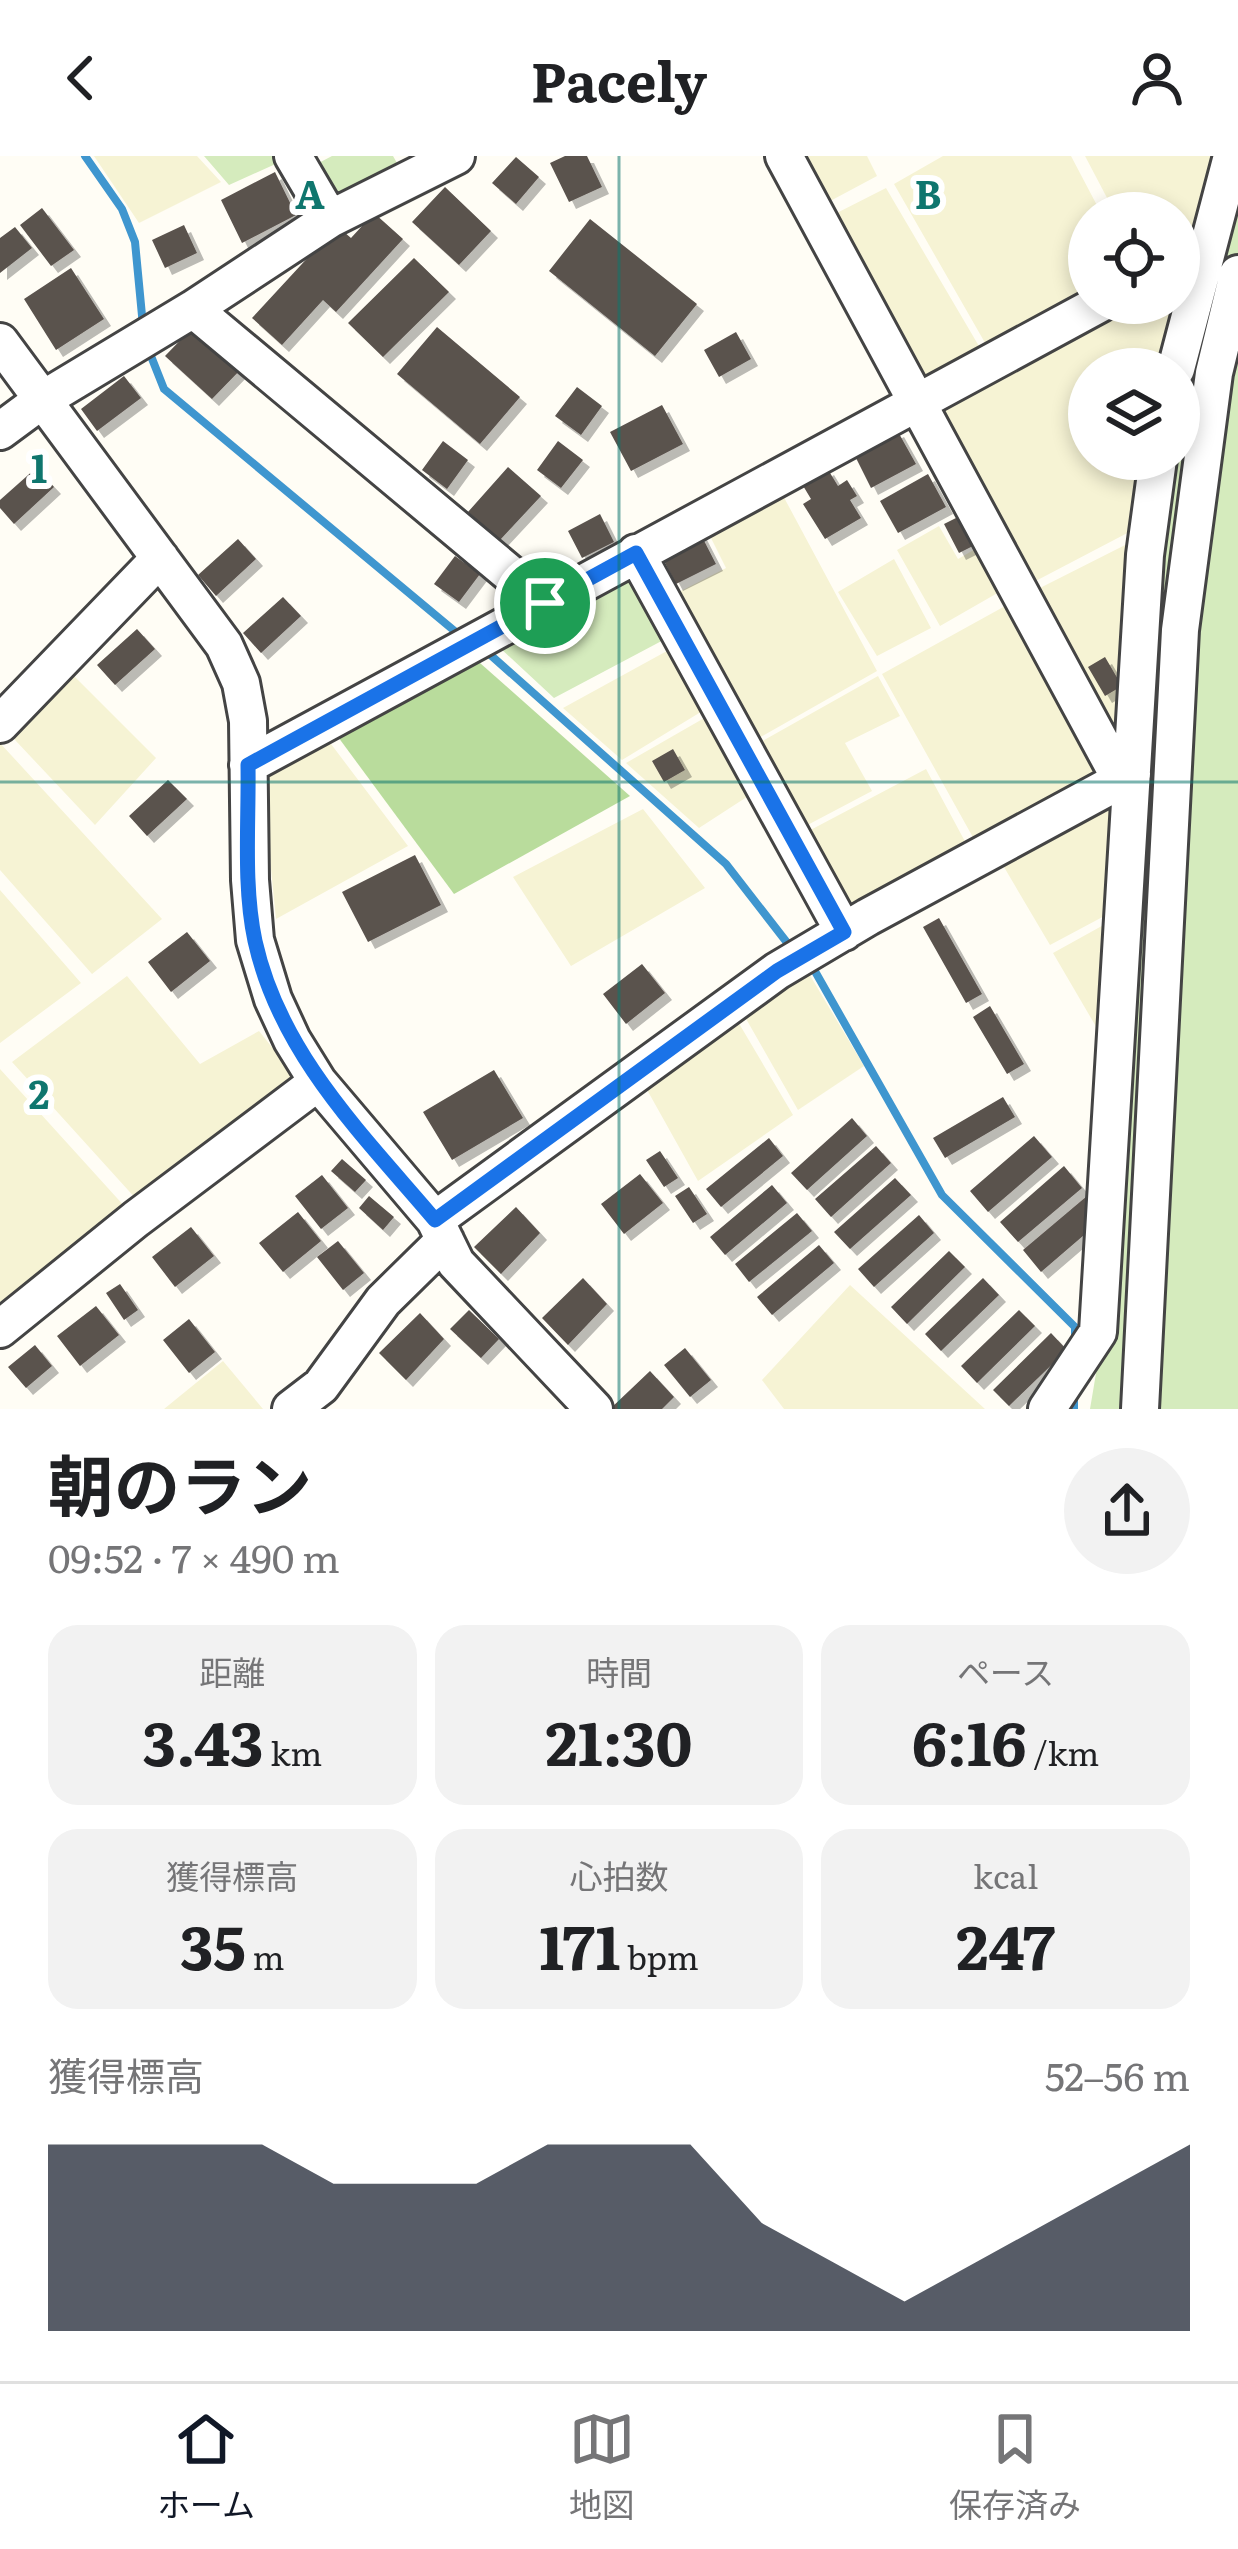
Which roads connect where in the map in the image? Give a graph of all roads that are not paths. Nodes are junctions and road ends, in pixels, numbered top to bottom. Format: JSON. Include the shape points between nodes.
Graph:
{"nodes":[{"id":1,"x":293,"y":156,"type":"edge"},
{"id":2,"x":456,"y":156,"type":"edge"},
{"id":3,"x":784,"y":156,"type":"edge"},
{"id":4,"x":1232,"y":156,"type":"edge"},
{"id":5,"x":331,"y":219,"type":"junction"},
{"id":6,"x":1200,"y":235,"type":"edge"},
{"id":7,"x":1238,"y":274,"type":"edge"},
{"id":8,"x":193,"y":309,"type":"junction"},
{"id":9,"x":1068,"y":320,"type":"edge"},
{"id":10,"x":0,"y":342,"type":"edge"},
{"id":11,"x":42,"y":400,"type":"junction"},
{"id":12,"x":917,"y":400,"type":"junction"},
{"id":13,"x":0,"y":431,"type":"edge"},
{"id":14,"x":1154,"y":480,"type":"edge"},
{"id":15,"x":636,"y":553,"type":"junction"},
{"id":16,"x":160,"y":558,"type":"junction"},
{"id":17,"x":545,"y":603,"type":"junction"},
{"id":18,"x":0,"y":724,"type":"edge"},
{"id":19,"x":248,"y":765,"type":"junction"},
{"id":20,"x":1127,"y":777,"type":"junction"},
{"id":21,"x":844,"y":932,"type":"junction"},
{"id":22,"x":318,"y":1082,"type":"junction"},
{"id":23,"x":440,"y":1230,"type":"junction"},
{"id":24,"x":0,"y":1329,"type":"edge"},
{"id":25,"x":579,"y":1404,"type":"edge"},
{"id":26,"x":291,"y":1409,"type":"edge"},
{"id":27,"x":1047,"y":1409,"type":"edge"},
{"id":28,"x":1140,"y":1409,"type":"edge"}],
"edges":[{"from":1,"to":5,"type":"street"},
{"from":2,"to":5,"type":"street"},
{"from":3,"to":12,"type":"street"},
{"from":4,"to":6,"type":"street"},
{"from":5,"to":8,"type":"street"},
{"from":7,"to":28,"type":"street","via":[[1214,373],[1180,630]]},
{"from":8,"to":11,"type":"street"},
{"from":8,"to":17,"type":"street"},
{"from":9,"to":12,"type":"street"},
{"from":10,"to":11,"type":"street"},
{"from":11,"to":13,"type":"street"},
{"from":11,"to":16,"type":"street"},
{"from":12,"to":15,"type":"street"},
{"from":12,"to":20,"type":"street"},
{"from":14,"to":20,"type":"street"},
{"from":15,"to":17,"type":"street"},
{"from":15,"to":21,"type":"street"},
{"from":16,"to":18,"type":"street"},
{"from":16,"to":19,"type":"street","via":[[242,683]]},
{"from":17,"to":19,"type":"street"},
{"from":19,"to":22,"type":"street","via":[[255,940],[273,998]]},
{"from":20,"to":21,"type":"street"},
{"from":20,"to":27,"type":"street","via":[[1098,1332]]},
{"from":21,"to":23,"type":"street","via":[[777,971]]},
{"from":22,"to":23,"type":"street"},
{"from":22,"to":24,"type":"street"},
{"from":23,"to":25,"type":"street","via":[[456,1263]]},
{"from":23,"to":26,"type":"street","via":[[321,1386]]}]}
